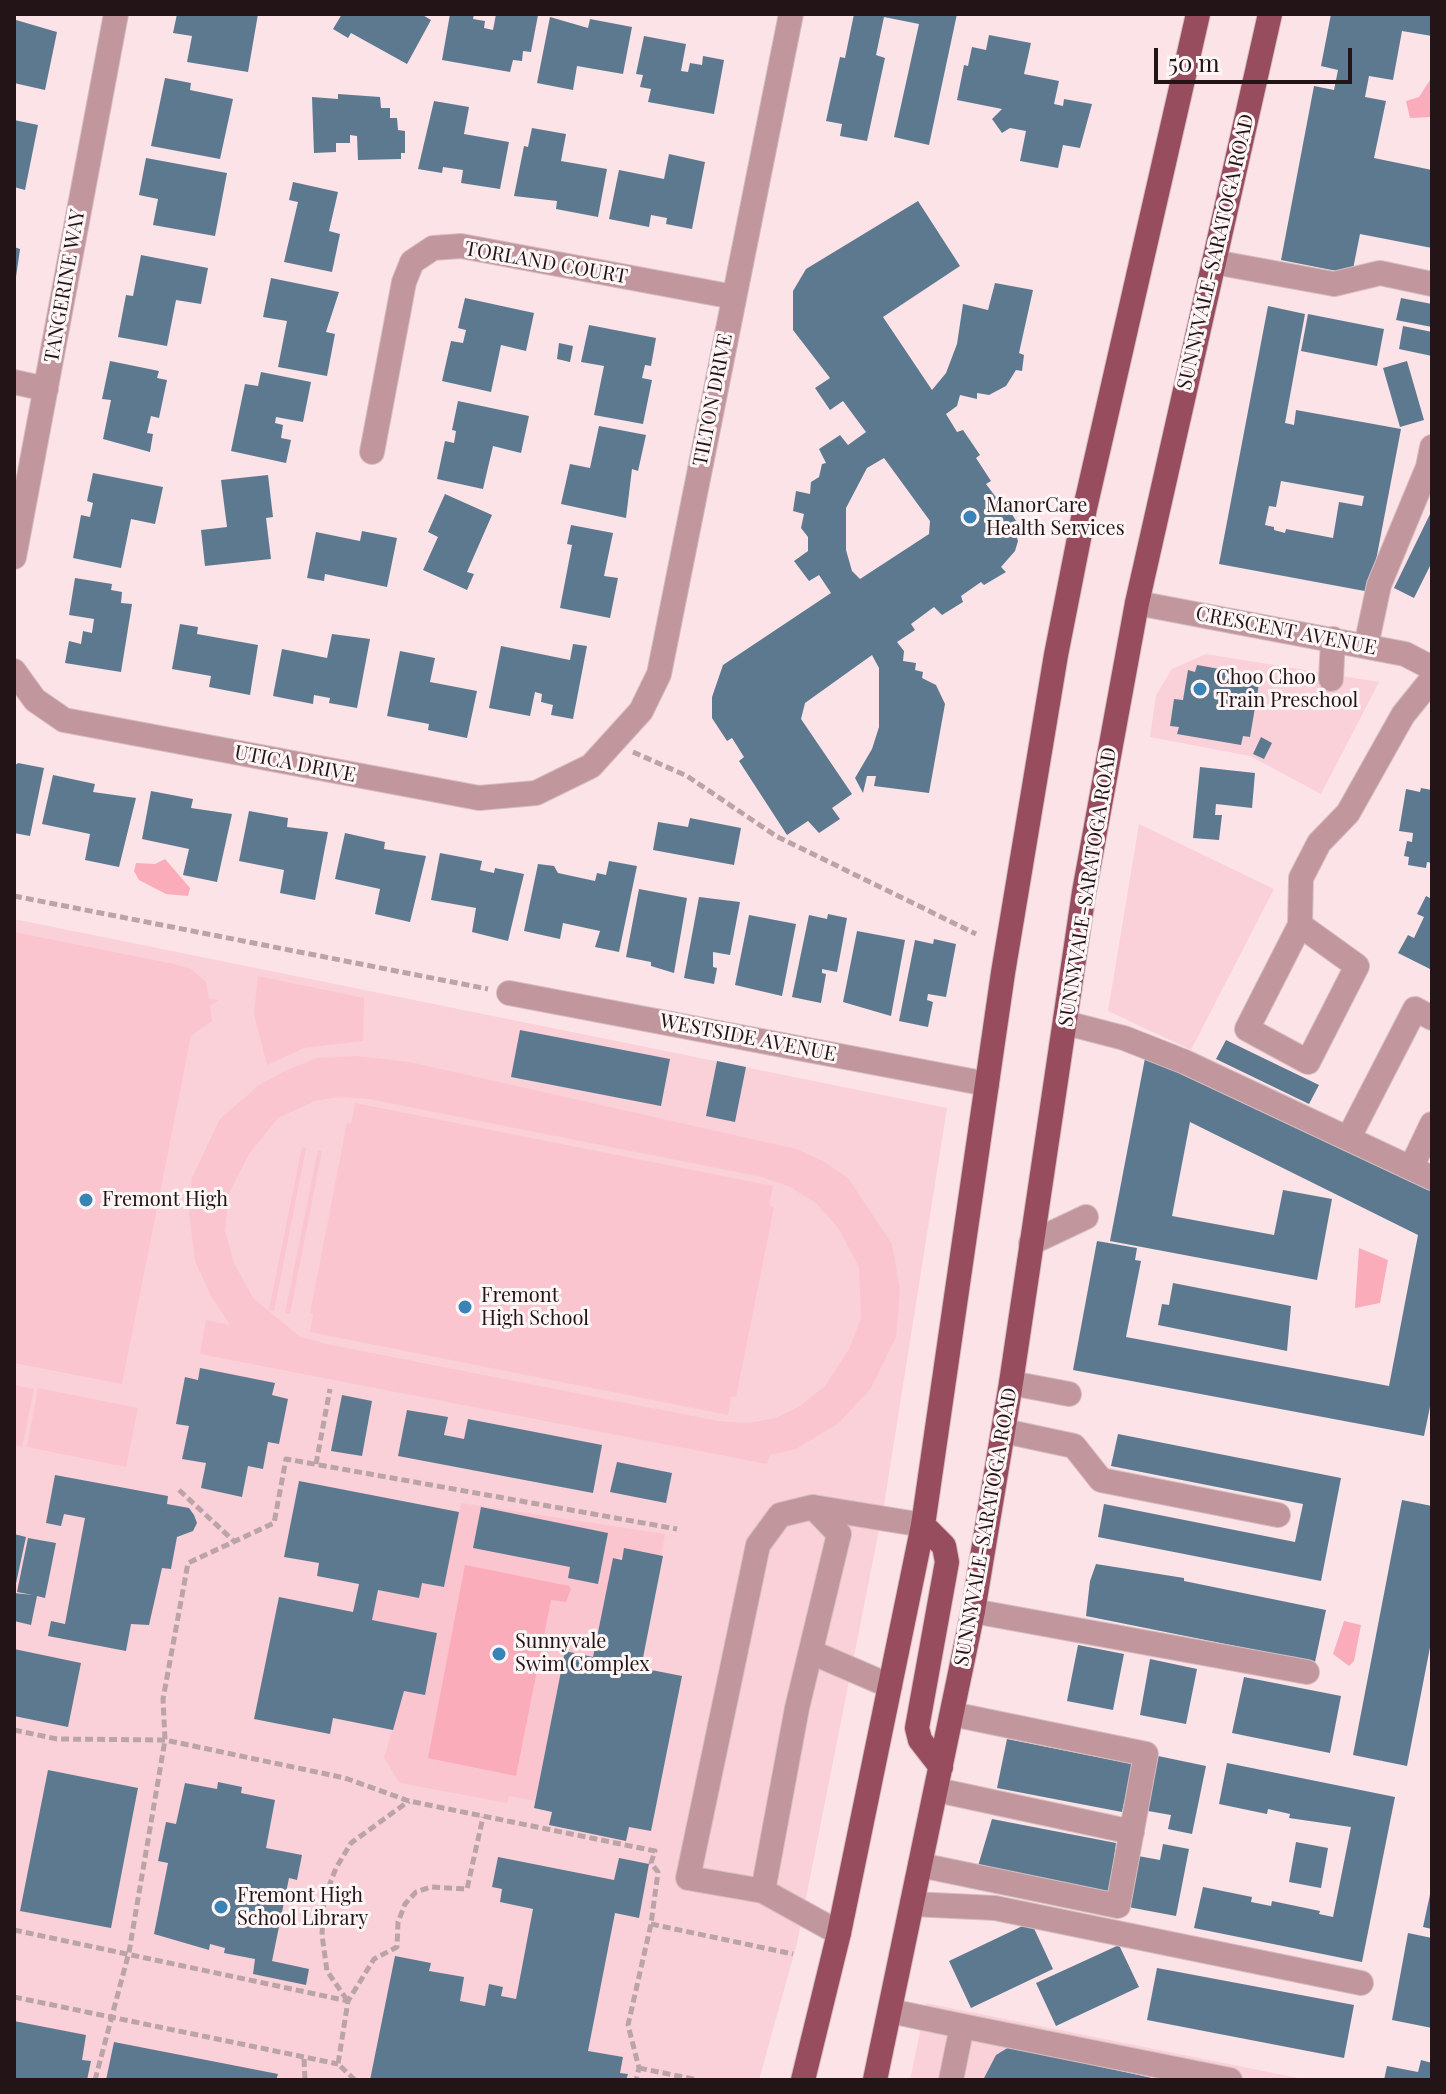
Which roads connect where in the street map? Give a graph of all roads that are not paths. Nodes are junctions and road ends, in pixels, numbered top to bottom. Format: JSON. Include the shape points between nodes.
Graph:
{"nodes":[{"id":1,"x":116,"y":14,"type":"edge"},
{"id":2,"x":791,"y":14,"type":"edge"},
{"id":3,"x":1198,"y":14,"type":"edge"},
{"id":4,"x":1270,"y":14,"type":"edge"},
{"id":5,"x":1214,"y":262,"type":"junction"},
{"id":6,"x":1432,"y":284,"type":"edge"},
{"id":7,"x":734,"y":297,"type":"junction"},
{"id":8,"x":14,"y":382,"type":"edge"},
{"id":9,"x":46,"y":389,"type":"junction"},
{"id":10,"x":1432,"y":447,"type":"edge"},
{"id":11,"x":372,"y":452,"type":"dead end"},
{"id":12,"x":14,"y":557,"type":"edge"},
{"id":13,"x":1137,"y":603,"type":"junction"},
{"id":14,"x":1333,"y":639,"type":"junction"},
{"id":15,"x":1366,"y":646,"type":"junction"},
{"id":16,"x":1432,"y":668,"type":"edge"},
{"id":17,"x":14,"y":671,"type":"edge"},
{"id":18,"x":1331,"y":679,"type":"dead end"},
{"id":19,"x":1432,"y":679,"type":"edge"},
{"id":20,"x":591,"y":766,"type":"joint"},
{"id":21,"x":1300,"y":925,"type":"junction"},
{"id":22,"x":509,"y":993,"type":"road end"},
{"id":23,"x":1432,"y":1018,"type":"edge"},
{"id":24,"x":1066,"y":1023,"type":"junction"},
{"id":25,"x":987,"y":1084,"type":"junction"},
{"id":26,"x":1432,"y":1124,"type":"edge"},
{"id":27,"x":1349,"y":1137,"type":"junction"},
{"id":28,"x":1421,"y":1173,"type":"edge"},
{"id":29,"x":1086,"y":1217,"type":"dead end"},
{"id":30,"x":1031,"y":1243,"type":"junction"},
{"id":31,"x":1011,"y":1383,"type":"junction"},
{"id":32,"x":1069,"y":1394,"type":"dead end"},
{"id":33,"x":1004,"y":1431,"type":"junction"},
{"id":34,"x":813,"y":1507,"type":"junction"},
{"id":35,"x":1278,"y":1515,"type":"dead end"},
{"id":36,"x":923,"y":1525,"type":"junction"},
{"id":37,"x":973,"y":1611,"type":"junction"},
{"id":38,"x":811,"y":1652,"type":"junction"},
{"id":39,"x":1307,"y":1672,"type":"dead end"},
{"id":40,"x":890,"y":1686,"type":"junction"},
{"id":41,"x":952,"y":1714,"type":"junction"},
{"id":42,"x":939,"y":1778,"type":"junction"},
{"id":43,"x":1132,"y":1832,"type":"junction"},
{"id":44,"x":920,"y":1865,"type":"junction"},
{"id":45,"x":763,"y":1891,"type":"junction"},
{"id":46,"x":912,"y":1904,"type":"junction"},
{"id":47,"x":839,"y":1933,"type":"junction"},
{"id":48,"x":1361,"y":1983,"type":"dead end"},
{"id":49,"x":890,"y":2011,"type":"junction"},
{"id":50,"x":962,"y":2026,"type":"junction"},
{"id":51,"x":803,"y":2080,"type":"edge"},
{"id":52,"x":875,"y":2080,"type":"edge"},
{"id":53,"x":951,"y":2080,"type":"edge"},
{"id":54,"x":1230,"y":2080,"type":"edge"}],
"edges":[{"from":1,"to":9,"type":"street","name":"TANGERINE WAY"},
{"from":2,"to":7,"type":"street","name":"TILTON DRIVE"},
{"from":3,"to":25,"type":"main road","via":[[1056,655]]},
{"from":4,"to":5,"type":"main road","name":"SUNNYVALE-SARATOGA ROAD"},
{"from":5,"to":6,"type":"street","via":[[1334,284],[1380,273]]},
{"from":5,"to":13,"type":"main road","name":"SUNNYVALE-SARATOGA ROAD"},
{"from":7,"to":11,"type":"street","name":"TORLAND COURT","via":[[461,246],[433,248],[412,262],[404,282]]},
{"from":7,"to":20,"type":"street","name":"TILTON DRIVE","via":[[659,674],[641,711]]},
{"from":8,"to":9,"type":"street"},
{"from":9,"to":12,"type":"street","name":"TANGERINE WAY"},
{"from":10,"to":15,"type":"street","via":[[1379,585]]},
{"from":13,"to":14,"type":"street","name":"CRESCENT AVENUE"},
{"from":13,"to":24,"type":"main road","name":"SUNNYVALE-SARATOGA ROAD","via":[[1086,877]]},
{"from":14,"to":15,"type":"street","name":"CRESCENT AVENUE"},
{"from":14,"to":18,"type":"street"},
{"from":15,"to":16,"type":"street","name":"CRESCENT AVENUE","via":[[1405,654]]},
{"from":17,"to":20,"type":"street","name":"UTICA DRIVE","via":[[35,700],[64,720],[479,798],[536,793]]},
{"from":19,"to":21,"type":"street","via":[[1403,715],[1348,813],[1319,843],[1301,878]]},
{"from":21,"to":21,"type":"street","via":[[1247,1029],[1308,1062],[1357,966]]},
{"from":22,"to":25,"type":"street","name":"WESTSIDE AVENUE"},
{"from":23,"to":27,"type":"street","via":[[1415,1009]]},
{"from":24,"to":27,"type":"street","via":[[1185,1062]]},
{"from":24,"to":30,"type":"main road","name":"SUNNYVALE-SARATOGA ROAD"},
{"from":25,"to":36,"type":"main road"},
{"from":26,"to":28,"type":"street"},
{"from":27,"to":28,"type":"street"},
{"from":29,"to":30,"type":"street"},
{"from":30,"to":31,"type":"main road","name":"SUNNYVALE-SARATOGA ROAD"},
{"from":31,"to":32,"type":"street"},
{"from":31,"to":33,"type":"main road","name":"SUNNYVALE-SARATOGA ROAD"},
{"from":33,"to":35,"type":"street","via":[[1074,1446],[1101,1480]]},
{"from":33,"to":37,"type":"main road","name":"SUNNYVALE-SARATOGA ROAD"},
{"from":34,"to":36,"type":"street"},
{"from":34,"to":38,"type":"street","via":[[839,1534]]},
{"from":34,"to":45,"type":"street","via":[[780,1515],[758,1545],[688,1878]]},
{"from":36,"to":40,"type":"main road"},
{"from":36,"to":42,"type":"main road","name":"SUNNYVALE-SARATOGA ROAD","via":[[944,1546],[947,1562],[917,1728]]},
{"from":37,"to":39,"type":"street"},
{"from":37,"to":41,"type":"main road","name":"SUNNYVALE-SARATOGA ROAD"},
{"from":38,"to":40,"type":"street"},
{"from":38,"to":45,"type":"street"},
{"from":40,"to":47,"type":"main road"},
{"from":41,"to":42,"type":"main road","name":"SUNNYVALE-SARATOGA ROAD"},
{"from":41,"to":43,"type":"street","via":[[1146,1754]]},
{"from":42,"to":43,"type":"street"},
{"from":42,"to":44,"type":"main road","name":"SUNNYVALE-SARATOGA ROAD"},
{"from":43,"to":44,"type":"street","via":[[1118,1906]]},
{"from":44,"to":46,"type":"main road","name":"SUNNYVALE-SARATOGA ROAD"},
{"from":45,"to":47,"type":"street"},
{"from":46,"to":48,"type":"street","via":[[995,1908]]},
{"from":46,"to":49,"type":"main road","name":"SUNNYVALE-SARATOGA ROAD"},
{"from":47,"to":51,"type":"main road"},
{"from":49,"to":50,"type":"street"},
{"from":49,"to":52,"type":"main road","name":"SUNNYVALE-SARATOGA ROAD"},
{"from":50,"to":53,"type":"street"},
{"from":50,"to":54,"type":"street"}]}
